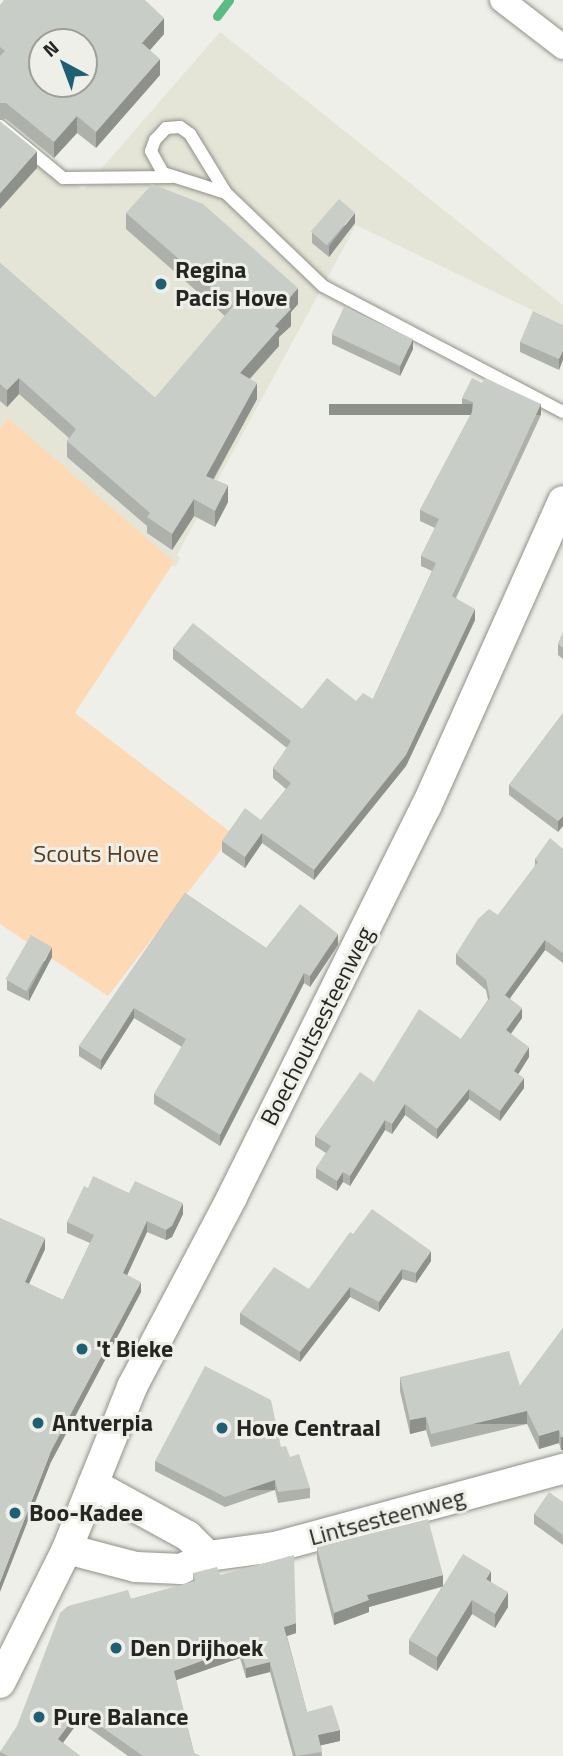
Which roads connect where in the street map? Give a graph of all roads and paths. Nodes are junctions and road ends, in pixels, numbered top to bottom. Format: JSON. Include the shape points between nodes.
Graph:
{"nodes":[{"id":1,"x":502,"y":0,"type":"edge"},
{"id":2,"x":563,"y":47,"type":"edge"},
{"id":3,"x":0,"y":126,"type":"edge"},
{"id":4,"x":172,"y":177,"type":"junction"},
{"id":5,"x":226,"y":193,"type":"junction"},
{"id":6,"x":563,"y":412,"type":"edge"},
{"id":7,"x":563,"y":500,"type":"edge"},
{"id":8,"x":563,"y":1469,"type":"edge"},
{"id":9,"x":93,"y":1484,"type":"junction"},
{"id":10,"x":67,"y":1549,"type":"junction"},
{"id":11,"x":208,"y":1556,"type":"junction"},
{"id":12,"x":0,"y":1683,"type":"edge"}],
"edges":[{"from":1,"to":2,"type":"street"},
{"from":3,"to":4,"type":"lane","via":[[63,178]]},
{"from":4,"to":5,"type":"lane"},
{"from":4,"to":5,"type":"lane","via":[[163,173],[151,151],[166,128],[180,128],[202,148]]},
{"from":5,"to":6,"type":"lane","via":[[323,286]]},
{"from":7,"to":9,"type":"street","name":"Boechoutsesteenweg","via":[[426,807],[132,1387]]},
{"from":8,"to":11,"type":"street","name":"Lintsesteenweg","via":[[275,1547]]},
{"from":9,"to":10,"type":"street","name":"Boechoutsesteenweg"},
{"from":9,"to":11,"type":"street","via":[[188,1536]]},
{"from":10,"to":11,"type":"street","name":"Lintsesteenweg","via":[[136,1567],[181,1569]]},
{"from":10,"to":12,"type":"street","name":"Boechoutsesteenweg"}]}
